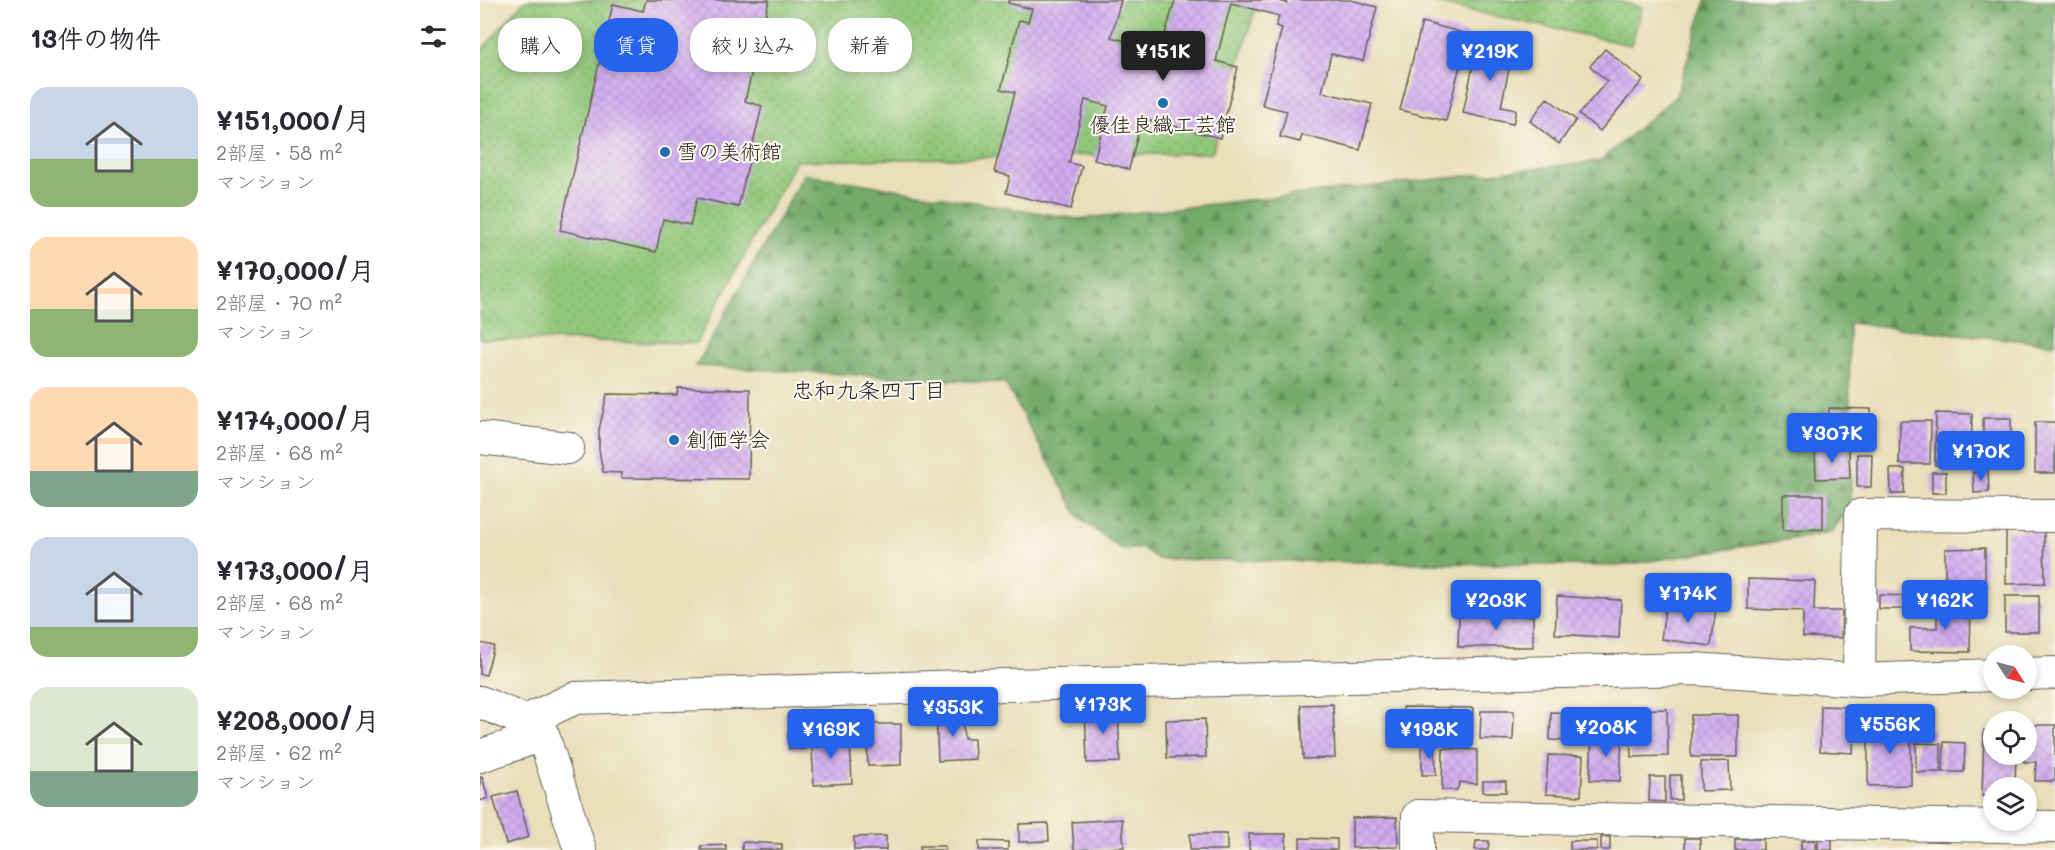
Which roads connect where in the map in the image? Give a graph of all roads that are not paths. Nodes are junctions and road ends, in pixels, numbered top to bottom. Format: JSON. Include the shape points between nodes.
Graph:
{"nodes":[{"id":1,"x":480,"y":438,"type":"edge"},
{"id":2,"x":568,"y":448,"type":"dead end"},
{"id":3,"x":2055,"y":516,"type":"edge"},
{"id":4,"x":2055,"y":672,"type":"edge"},
{"id":5,"x":2037,"y":673,"type":"edge"},
{"id":6,"x":1983,"y":675,"type":"edge"},
{"id":7,"x":1859,"y":680,"type":"junction"},
{"id":8,"x":480,"y":702,"type":"edge"},
{"id":9,"x":535,"y":728,"type":"junction"},
{"id":10,"x":480,"y":756,"type":"edge"},
{"id":11,"x":2055,"y":827,"type":"edge"},
{"id":12,"x":1995,"y":838,"type":"edge"},
{"id":13,"x":580,"y":850,"type":"edge"},
{"id":14,"x":1418,"y":850,"type":"edge"}],
"edges":[{"from":1,"to":2,"type":"street"},
{"from":3,"to":7,"type":"street","via":[[1862,515]]},
{"from":4,"to":5,"type":"street"},
{"from":6,"to":7,"type":"street"},
{"from":7,"to":9,"type":"street","via":[[1693,669],[574,698]]},
{"from":8,"to":9,"type":"street"},
{"from":9,"to":10,"type":"street"},
{"from":9,"to":13,"type":"street"},
{"from":11,"to":12,"type":"street"},
{"from":12,"to":14,"type":"street","via":[[1418,816]]}]}
